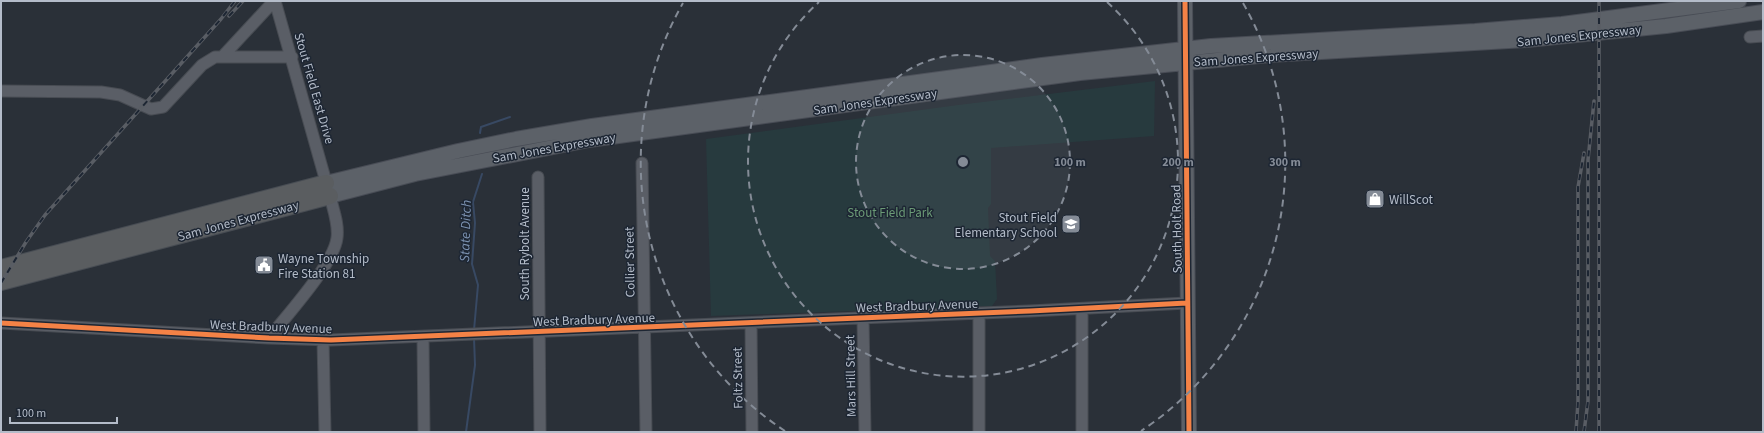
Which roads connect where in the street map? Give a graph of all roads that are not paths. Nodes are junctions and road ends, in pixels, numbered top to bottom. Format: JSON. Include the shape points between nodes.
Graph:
{"nodes":[{"id":1,"x":275,"y":1,"type":"edge"},
{"id":2,"x":1185,"y":1,"type":"edge"},
{"id":3,"x":1739,"y":1,"type":"edge"},
{"id":4,"x":1763,"y":12,"type":"edge"},
{"id":5,"x":1763,"y":36,"type":"edge"},
{"id":6,"x":1750,"y":38,"type":"dead end"},
{"id":7,"x":1185,"y":55,"type":"junction"},
{"id":8,"x":223,"y":56,"type":"junction"},
{"id":9,"x":292,"y":57,"type":"junction"},
{"id":10,"x":1,"y":91,"type":"edge"},
{"id":11,"x":642,"y":163,"type":"dead end"},
{"id":12,"x":538,"y":177,"type":"dead end"},
{"id":13,"x":328,"y":189,"type":"junction"},
{"id":14,"x":1,"y":268,"type":"edge"},
{"id":15,"x":1,"y":282,"type":"edge"},
{"id":16,"x":1187,"y":302,"type":"junction"},
{"id":17,"x":1082,"y":309,"type":"junction"},
{"id":18,"x":979,"y":313,"type":"junction"},
{"id":19,"x":863,"y":318,"type":"junction"},
{"id":20,"x":1,"y":323,"type":"edge"},
{"id":21,"x":751,"y":323,"type":"junction"},
{"id":22,"x":645,"y":328,"type":"junction"},
{"id":23,"x":539,"y":332,"type":"junction"},
{"id":24,"x":423,"y":336,"type":"junction"},
{"id":25,"x":269,"y":338,"type":"junction"},
{"id":26,"x":323,"y":340,"type":"junction"},
{"id":27,"x":325,"y":432,"type":"edge"},
{"id":28,"x":424,"y":432,"type":"edge"},
{"id":29,"x":540,"y":432,"type":"edge"},
{"id":30,"x":646,"y":432,"type":"edge"},
{"id":31,"x":752,"y":432,"type":"edge"},
{"id":32,"x":865,"y":432,"type":"edge"},
{"id":33,"x":979,"y":432,"type":"edge"},
{"id":34,"x":1082,"y":432,"type":"edge"},
{"id":35,"x":1189,"y":432,"type":"edge"}],
"edges":[{"from":1,"to":8,"type":"street"},
{"from":1,"to":9,"type":"street","name":"Stout Field East Drive"},
{"from":2,"to":7,"type":"main road","name":"South Holt Road"},
{"from":3,"to":7,"type":"main road","name":"Sam Jones Expressway","via":[[1539,26],[1284,41]]},
{"from":4,"to":7,"type":"main road","name":"Sam Jones Expressway","via":[[1666,26],[1433,47],[1284,54]]},
{"from":5,"to":6,"type":"street"},
{"from":7,"to":13,"type":"main road","name":"Sam Jones Expressway","via":[[1080,73],[589,140]]},
{"from":7,"to":16,"type":"main road","name":"South Holt Road"},
{"from":8,"to":9,"type":"street"},
{"from":8,"to":10,"type":"street","via":[[208,60],[163,107],[151,109],[120,95],[101,92]]},
{"from":9,"to":13,"type":"street","name":"Stout Field East Drive"},
{"from":11,"to":22,"type":"street","name":"Collier Street"},
{"from":12,"to":23,"type":"street","name":"South Rybolt Avenue"},
{"from":13,"to":14,"type":"highway","name":"Sam Jones Expressway"},
{"from":13,"to":15,"type":"highway","name":"Sam Jones Expressway"},
{"from":13,"to":25,"type":"street","name":"Stout Field East Drive","via":[[338,228],[336,244],[317,276]]},
{"from":16,"to":17,"type":"street","name":"West Bradbury Avenue"},
{"from":16,"to":35,"type":"main road","name":"South Holt Road"},
{"from":17,"to":18,"type":"street","name":"West Bradbury Avenue"},
{"from":17,"to":34,"type":"street"},
{"from":18,"to":19,"type":"street","name":"West Bradbury Avenue"},
{"from":18,"to":33,"type":"street"},
{"from":19,"to":21,"type":"street","name":"West Bradbury Avenue"},
{"from":19,"to":32,"type":"street","name":"Mars Hill Street"},
{"from":20,"to":25,"type":"street","name":"West Bradbury Avenue"},
{"from":21,"to":22,"type":"street","name":"West Bradbury Avenue"},
{"from":21,"to":31,"type":"street","name":"Foltz Street"},
{"from":22,"to":23,"type":"street","name":"West Bradbury Avenue"},
{"from":22,"to":30,"type":"street","name":"Collier Street"},
{"from":23,"to":24,"type":"street","name":"West Bradbury Avenue"},
{"from":23,"to":29,"type":"street","name":"South Rybolt Avenue"},
{"from":24,"to":26,"type":"street","name":"West Bradbury Avenue"},
{"from":24,"to":28,"type":"street"},
{"from":25,"to":26,"type":"street","name":"West Bradbury Avenue"},
{"from":26,"to":27,"type":"street"}]}
